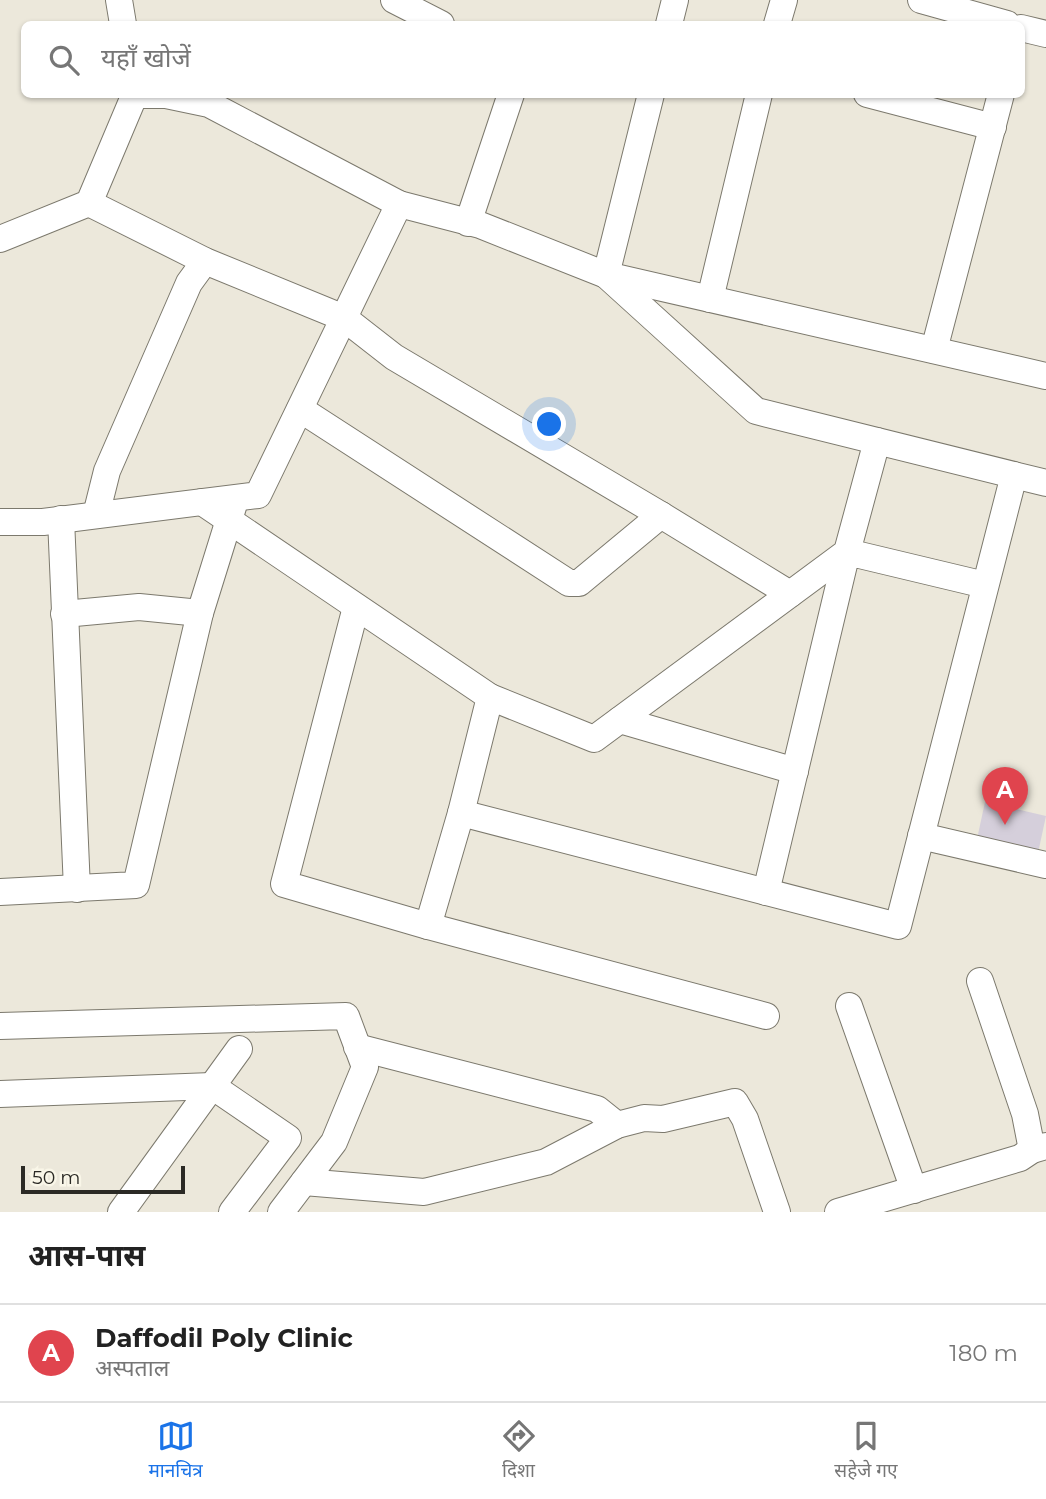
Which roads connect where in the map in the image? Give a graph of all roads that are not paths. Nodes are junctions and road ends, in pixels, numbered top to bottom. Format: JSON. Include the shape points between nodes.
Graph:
{"nodes":[{"id":1,"x":119,"y":0,"type":"edge"},
{"id":2,"x":394,"y":0,"type":"edge"},
{"id":3,"x":675,"y":0,"type":"edge"},
{"id":4,"x":784,"y":0,"type":"edge"},
{"id":5,"x":921,"y":0,"type":"edge"},
{"id":6,"x":122,"y":21,"type":"edge"},
{"id":7,"x":435,"y":21,"type":"edge"},
{"id":8,"x":670,"y":21,"type":"edge"},
{"id":9,"x":778,"y":21,"type":"edge"},
{"id":10,"x":996,"y":21,"type":"edge"},
{"id":11,"x":1025,"y":29,"type":"edge"},
{"id":12,"x":1046,"y":34,"type":"edge"},
{"id":13,"x":134,"y":98,"type":"edge"},
{"id":14,"x":180,"y":98,"type":"edge"},
{"id":15,"x":510,"y":98,"type":"edge"},
{"id":16,"x":650,"y":98,"type":"edge"},
{"id":17,"x":758,"y":98,"type":"edge"},
{"id":18,"x":882,"y":98,"type":"edge"},
{"id":19,"x":1000,"y":98,"type":"edge"},
{"id":20,"x":993,"y":127,"type":"junction"},
{"id":21,"x":89,"y":203,"type":"junction"},
{"id":22,"x":399,"y":204,"type":"junction"},
{"id":23,"x":468,"y":223,"type":"junction"},
{"id":24,"x":0,"y":239,"type":"edge"},
{"id":25,"x":205,"y":261,"type":"junction"},
{"id":26,"x":606,"y":275,"type":"junction"},
{"id":27,"x":710,"y":299,"type":"junction"},
{"id":28,"x":344,"y":318,"type":"junction"},
{"id":29,"x":934,"y":351,"type":"junction"},
{"id":30,"x":1044,"y":370,"type":"edge"},
{"id":31,"x":300,"y":409,"type":"junction"},
{"id":32,"x":877,"y":441,"type":"junction"},
{"id":33,"x":1014,"y":475,"type":"junction"},
{"id":34,"x":1046,"y":483,"type":"edge"},
{"id":35,"x":233,"y":510,"type":"junction"},
{"id":36,"x":96,"y":515,"type":"junction"},
{"id":37,"x":662,"y":515,"type":"junction"},
{"id":38,"x":61,"y":519,"type":"junction"},
{"id":39,"x":0,"y":522,"type":"edge"},
{"id":40,"x":847,"y":552,"type":"junction"},
{"id":41,"x":985,"y":585,"type":"junction"},
{"id":42,"x":790,"y":594,"type":"junction"},
{"id":43,"x":356,"y":607,"type":"junction"},
{"id":44,"x":200,"y":613,"type":"junction"},
{"id":45,"x":64,"y":614,"type":"junction"},
{"id":46,"x":490,"y":697,"type":"junction"},
{"id":47,"x":620,"y":720,"type":"junction"},
{"id":48,"x":795,"y":771,"type":"junction"},
{"id":49,"x":461,"y":813,"type":"junction"},
{"id":50,"x":921,"y":836,"type":"junction"},
{"id":51,"x":1046,"y":865,"type":"edge"},
{"id":52,"x":77,"y":889,"type":"junction"},
{"id":53,"x":0,"y":892,"type":"edge"},
{"id":54,"x":766,"y":892,"type":"junction"},
{"id":55,"x":428,"y":926,"type":"junction"},
{"id":56,"x":981,"y":981,"type":"dead end"},
{"id":57,"x":849,"y":1006,"type":"dead end"},
{"id":58,"x":766,"y":1016,"type":"dead end"},
{"id":59,"x":0,"y":1026,"type":"edge"},
{"id":60,"x":251,"y":1033,"type":"junction"},
{"id":61,"x":358,"y":1047,"type":"junction"},
{"id":62,"x":212,"y":1086,"type":"junction"},
{"id":63,"x":0,"y":1094,"type":"edge"},
{"id":64,"x":617,"y":1125,"type":"junction"},
{"id":65,"x":1039,"y":1148,"type":"edge"},
{"id":66,"x":304,"y":1182,"type":"junction"},
{"id":67,"x":914,"y":1190,"type":"junction"},
{"id":68,"x":121,"y":1212,"type":"edge"},
{"id":69,"x":232,"y":1212,"type":"edge"},
{"id":70,"x":281,"y":1212,"type":"edge"},
{"id":71,"x":777,"y":1212,"type":"edge"},
{"id":72,"x":838,"y":1212,"type":"edge"}],
"edges":[{"from":1,"to":6,"type":"street"},
{"from":2,"to":7,"type":"street"},
{"from":3,"to":8,"type":"street"},
{"from":4,"to":9,"type":"street"},
{"from":5,"to":10,"type":"street"},
{"from":11,"to":12,"type":"street"},
{"from":13,"to":21,"type":"street"},
{"from":14,"to":22,"type":"street","via":[[209,104]]},
{"from":15,"to":23,"type":"street"},
{"from":16,"to":26,"type":"street"},
{"from":17,"to":27,"type":"street"},
{"from":18,"to":20,"type":"street"},
{"from":19,"to":20,"type":"street"},
{"from":20,"to":29,"type":"street"},
{"from":21,"to":24,"type":"street"},
{"from":21,"to":25,"type":"street"},
{"from":22,"to":23,"type":"street"},
{"from":22,"to":28,"type":"street"},
{"from":23,"to":26,"type":"street"},
{"from":25,"to":28,"type":"street"},
{"from":25,"to":36,"type":"street","via":[[189,283],[107,471]]},
{"from":26,"to":27,"type":"street"},
{"from":26,"to":32,"type":"street","via":[[756,411]]},
{"from":27,"to":29,"type":"street"},
{"from":28,"to":31,"type":"street"},
{"from":28,"to":37,"type":"street","via":[[394,357]]},
{"from":29,"to":30,"type":"street"},
{"from":31,"to":35,"type":"street","via":[[258,495]]},
{"from":31,"to":37,"type":"street","via":[[569,583],[579,583]]},
{"from":32,"to":33,"type":"street"},
{"from":32,"to":40,"type":"street"},
{"from":33,"to":34,"type":"street"},
{"from":33,"to":41,"type":"street"},
{"from":35,"to":36,"type":"street","via":[[202,502]]},
{"from":35,"to":43,"type":"street"},
{"from":35,"to":44,"type":"street"},
{"from":36,"to":38,"type":"street"},
{"from":37,"to":42,"type":"street"},
{"from":38,"to":39,"type":"street"},
{"from":38,"to":45,"type":"street"},
{"from":40,"to":41,"type":"street"},
{"from":40,"to":42,"type":"street"},
{"from":40,"to":48,"type":"street"},
{"from":41,"to":50,"type":"street"},
{"from":42,"to":47,"type":"street"},
{"from":43,"to":46,"type":"street"},
{"from":43,"to":55,"type":"street","via":[[284,884]]},
{"from":44,"to":45,"type":"street","via":[[139,607]]},
{"from":44,"to":52,"type":"street","via":[[135,886]]},
{"from":45,"to":52,"type":"street"},
{"from":46,"to":47,"type":"street","via":[[594,740]]},
{"from":46,"to":49,"type":"street"},
{"from":47,"to":48,"type":"street"},
{"from":48,"to":54,"type":"street"},
{"from":49,"to":54,"type":"street"},
{"from":49,"to":55,"type":"street"},
{"from":50,"to":51,"type":"street"},
{"from":50,"to":54,"type":"street","via":[[898,926]]},
{"from":52,"to":53,"type":"street"},
{"from":55,"to":58,"type":"street"},
{"from":56,"to":65,"type":"street"},
{"from":57,"to":67,"type":"street"},
{"from":59,"to":60,"type":"street"},
{"from":60,"to":61,"type":"street","via":[[346,1016]]},
{"from":60,"to":62,"type":"street"},
{"from":61,"to":64,"type":"street","via":[[597,1109]]},
{"from":61,"to":66,"type":"street","via":[[365,1068],[334,1142]]},
{"from":62,"to":63,"type":"street"},
{"from":62,"to":68,"type":"street"},
{"from":62,"to":69,"type":"street","via":[[288,1138]]},
{"from":64,"to":66,"type":"street","via":[[545,1162],[424,1192]]},
{"from":64,"to":71,"type":"street","via":[[735,1102]]},
{"from":65,"to":67,"type":"street"},
{"from":66,"to":70,"type":"street"},
{"from":67,"to":72,"type":"street"}]}
